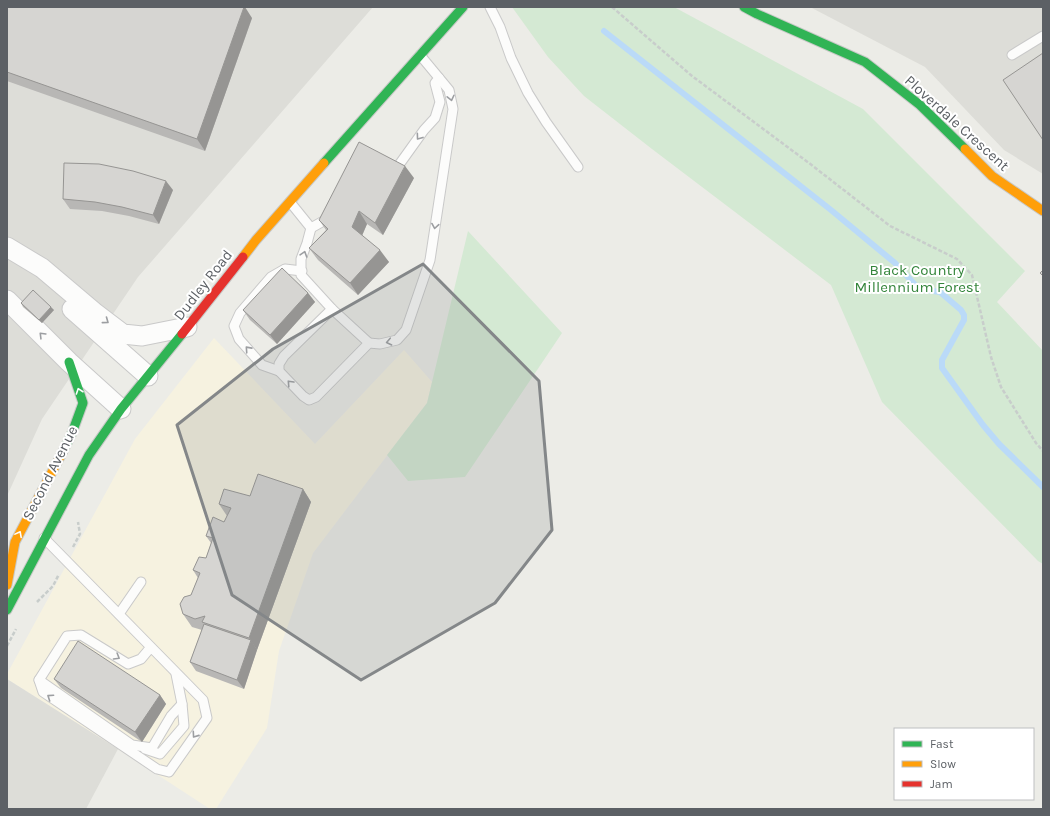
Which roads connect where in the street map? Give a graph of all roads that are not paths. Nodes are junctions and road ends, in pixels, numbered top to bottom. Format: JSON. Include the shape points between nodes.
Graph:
{"nodes":[{"id":1,"x":463,"y":7,"type":"edge"},
{"id":2,"x":490,"y":7,"type":"edge"},
{"id":3,"x":744,"y":7,"type":"edge"},
{"id":4,"x":1043,"y":36,"type":"edge"},
{"id":5,"x":420,"y":55,"type":"junction"},
{"id":6,"x":1012,"y":55,"type":"dead end"},
{"id":7,"x":439,"y":78,"type":"junction"},
{"id":8,"x":578,"y":167,"type":"dead end"},
{"id":9,"x":396,"y":169,"type":"edge"},
{"id":10,"x":290,"y":202,"type":"junction"},
{"id":11,"x":1043,"y":211,"type":"edge"},
{"id":12,"x":333,"y":221,"type":"edge"},
{"id":13,"x":311,"y":228,"type":"junction"},
{"id":14,"x":7,"y":248,"type":"edge"},
{"id":15,"x":302,"y":271,"type":"junction"},
{"id":16,"x":7,"y":300,"type":"edge"},
{"id":17,"x":332,"y":309,"type":"junction"},
{"id":18,"x":187,"y":327,"type":"junction"},
{"id":19,"x":369,"y":343,"type":"junction"},
{"id":20,"x":69,"y":362,"type":"junction"},
{"id":21,"x":279,"y":371,"type":"junction"},
{"id":22,"x":148,"y":376,"type":"junction"},
{"id":23,"x":121,"y":409,"type":"junction"},
{"id":24,"x":44,"y":538,"type":"junction"},
{"id":25,"x":141,"y":582,"type":"dead end"},
{"id":26,"x":7,"y":585,"type":"edge"},
{"id":27,"x":7,"y":610,"type":"edge"},
{"id":28,"x":119,"y":614,"type":"junction"},
{"id":29,"x":151,"y":647,"type":"junction"},
{"id":30,"x":176,"y":674,"type":"junction"},
{"id":31,"x":39,"y":680,"type":"junction"},
{"id":32,"x":182,"y":704,"type":"junction"},
{"id":33,"x":132,"y":745,"type":"junction"}],
"edges":[{"from":1,"to":5,"type":"main road","name":"Dudley Road"},
{"from":2,"to":8,"type":"lane","via":[[528,93]]},
{"from":3,"to":11,"type":"main road","name":"Ploverdale Crescent","via":[[865,62],[920,105],[992,176]]},
{"from":4,"to":6,"type":"lane"},
{"from":5,"to":7,"type":"lane"},
{"from":5,"to":10,"type":"main road","name":"Dudley Road"},
{"from":7,"to":9,"type":"lane","one_way":true,"via":[[435,83],[440,102],[435,118]]},
{"from":7,"to":19,"type":"lane","one_way":true,"via":[[449,90],[453,109],[430,260],[406,330],[397,340],[380,344]]},
{"from":10,"to":13,"type":"lane"},
{"from":10,"to":18,"type":"main road","name":"Dudley Road","via":[[256,240]]},
{"from":12,"to":13,"type":"lane","via":[[327,219]]},
{"from":15,"to":13,"type":"lane","one_way":true,"via":[[301,259]]},
{"from":14,"to":18,"type":"street","one_way":true,"via":[[42,268],[123,334],[142,336]]},
{"from":14,"to":22,"type":"street","via":[[92,328]]},
{"from":15,"to":17,"type":"lane","via":[[301,275]]},
{"from":21,"to":15,"type":"lane","one_way":true,"via":[[262,365],[239,340],[234,326],[240,313],[271,277],[285,269]]},
{"from":20,"to":16,"type":"street","name":"Second Avenue","one_way":true},
{"from":17,"to":19,"type":"lane"},
{"from":17,"to":21,"type":"lane","via":[[284,356],[279,364]]},
{"from":18,"to":22,"type":"main road","name":"Dudley Road"},
{"from":19,"to":21,"type":"lane","one_way":true,"via":[[316,397],[309,400]]},
{"from":20,"to":23,"type":"street","name":"Second Avenue"},
{"from":26,"to":20,"type":"main road","name":"Second Avenue","one_way":true,"via":[[15,542],[72,433],[83,403]]},
{"from":22,"to":23,"type":"main road","name":"Dudley Road"},
{"from":23,"to":24,"type":"main road","name":"Dudley Road","via":[[89,455]]},
{"from":24,"to":27,"type":"main road","name":"Dudley Road"},
{"from":24,"to":28,"type":"lane"},
{"from":25,"to":28,"type":"lane"},
{"from":28,"to":29,"type":"lane"},
{"from":29,"to":30,"type":"lane"},
{"from":31,"to":29,"type":"lane","one_way":true,"via":[[67,636],[81,635],[128,664],[141,659]]},
{"from":30,"to":31,"type":"lane","one_way":true,"via":[[203,700],[207,718],[169,772],[157,769],[43,692]]},
{"from":30,"to":32,"type":"lane"},
{"from":31,"to":33,"type":"lane"},
{"from":32,"to":33,"type":"lane","via":[[171,716],[152,748]]},
{"from":32,"to":33,"type":"lane","via":[[184,726],[160,754]]}]}
